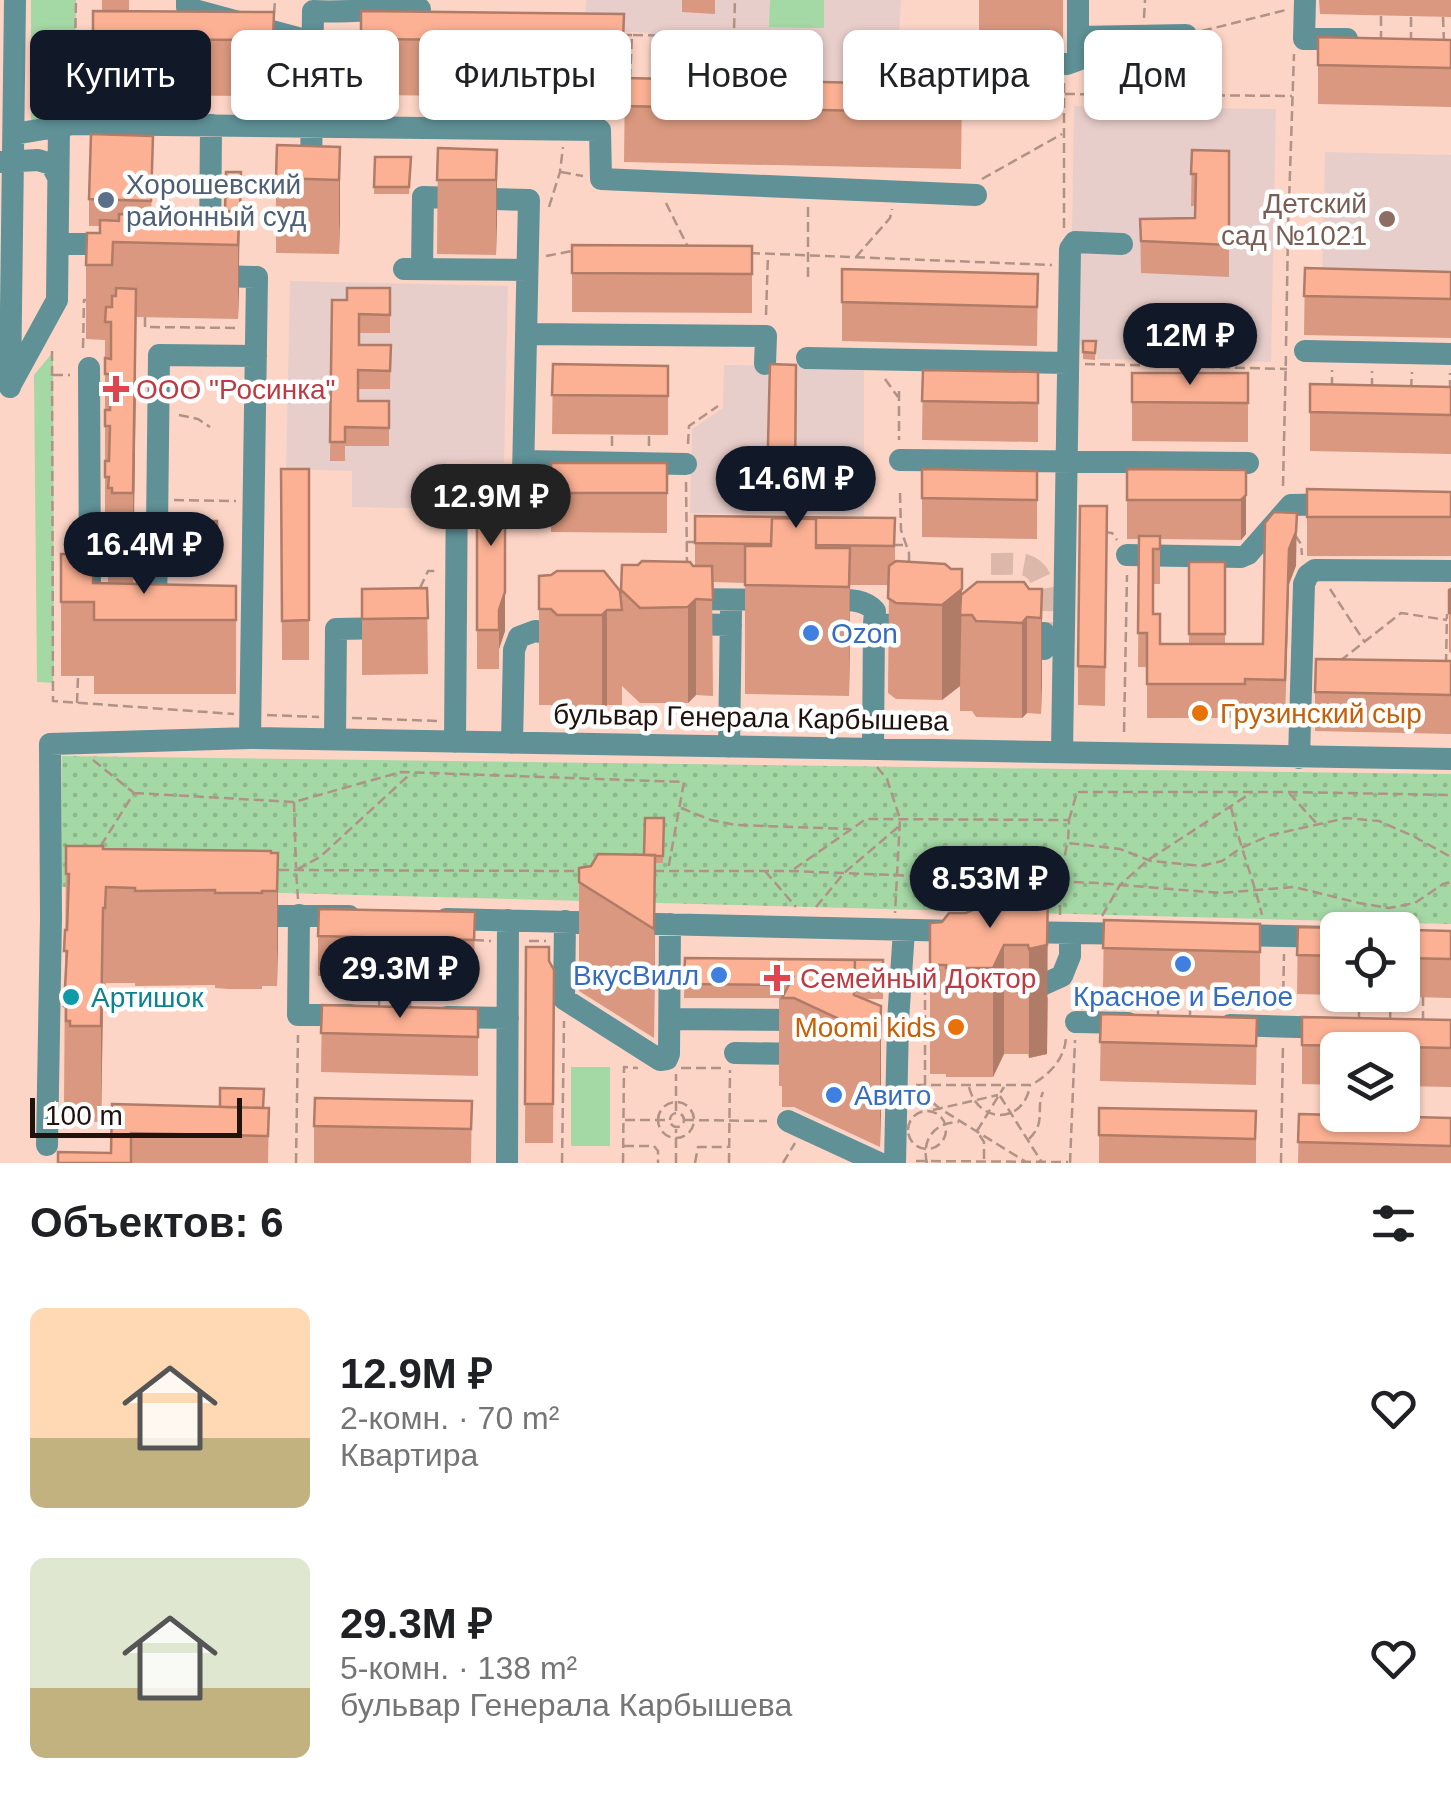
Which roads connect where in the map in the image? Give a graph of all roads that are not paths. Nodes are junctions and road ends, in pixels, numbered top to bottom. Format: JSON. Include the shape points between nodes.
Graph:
{"nodes":[{"id":1,"x":15,"y":0,"type":"edge"},
{"id":2,"x":187,"y":0,"type":"edge"},
{"id":3,"x":1078,"y":0,"type":"edge"},
{"id":4,"x":1300,"y":4,"type":"edge"},
{"id":5,"x":314,"y":6,"type":"edge"},
{"id":6,"x":420,"y":9,"type":"edge"},
{"id":7,"x":269,"y":30,"type":"edge"},
{"id":8,"x":1078,"y":36,"type":"junction"},
{"id":9,"x":1084,"y":36,"type":"edge"},
{"id":10,"x":1381,"y":40,"type":"edge"},
{"id":11,"x":1064,"y":64,"type":"edge"},
{"id":12,"x":312,"y":120,"type":"edge"},
{"id":13,"x":66,"y":125,"type":"junction"},
{"id":14,"x":211,"y":125,"type":"junction"},
{"id":15,"x":312,"y":126,"type":"junction"},
{"id":16,"x":14,"y":134,"type":"junction"},
{"id":17,"x":7,"y":162,"type":"edge"},
{"id":18,"x":58,"y":176,"type":"junction"},
{"id":19,"x":966,"y":195,"type":"road end"},
{"id":20,"x":310,"y":199,"type":"edge"},
{"id":21,"x":6,"y":211,"type":"edge"},
{"id":22,"x":58,"y":244,"type":"junction"},
{"id":23,"x":136,"y":244,"type":"edge"},
{"id":24,"x":1122,"y":244,"type":"dead end"},
{"id":25,"x":527,"y":267,"type":"junction"},
{"id":26,"x":526,"y":334,"type":"junction"},
{"id":27,"x":1305,"y":351,"type":"road end"},
{"id":28,"x":1451,"y":354,"type":"edge"},
{"id":29,"x":256,"y":356,"type":"junction"},
{"id":30,"x":807,"y":358,"type":"dead end"},
{"id":31,"x":86,"y":362,"type":"road end"},
{"id":32,"x":766,"y":364,"type":"edge"},
{"id":33,"x":1068,"y":364,"type":"junction"},
{"id":34,"x":900,"y":450,"type":"road end"},
{"id":35,"x":1066,"y":460,"type":"junction"},
{"id":36,"x":524,"y":461,"type":"junction"},
{"id":37,"x":1248,"y":463,"type":"dead end"},
{"id":38,"x":686,"y":464,"type":"road end"},
{"id":39,"x":1362,"y":504,"type":"edge"},
{"id":40,"x":1127,"y":555,"type":"road end"},
{"id":41,"x":1451,"y":571,"type":"edge"},
{"id":42,"x":90,"y":599,"type":"edge"},
{"id":43,"x":713,"y":608,"type":"junction"},
{"id":44,"x":151,"y":622,"type":"edge"},
{"id":45,"x":668,"y":624,"type":"edge"},
{"id":46,"x":874,"y":624,"type":"junction"},
{"id":47,"x":940,"y":625,"type":"edge"},
{"id":48,"x":394,"y":628,"type":"edge"},
{"id":49,"x":595,"y":637,"type":"edge"},
{"id":50,"x":1050,"y":644,"type":"junction"},
{"id":51,"x":223,"y":645,"type":"edge"},
{"id":52,"x":251,"y":645,"type":"junction"},
{"id":53,"x":1016,"y":650,"type":"edge"},
{"id":54,"x":250,"y":738,"type":"junction"},
{"id":55,"x":335,"y":740,"type":"junction"},
{"id":56,"x":455,"y":742,"type":"junction"},
{"id":57,"x":512,"y":743,"type":"junction"},
{"id":58,"x":730,"y":747,"type":"junction"},
{"id":59,"x":866,"y":749,"type":"junction"},
{"id":60,"x":1062,"y":752,"type":"junction"},
{"id":61,"x":1299,"y":758,"type":"junction"},
{"id":62,"x":1451,"y":760,"type":"edge"},
{"id":63,"x":299,"y":915,"type":"junction"},
{"id":64,"x":225,"y":916,"type":"edge"},
{"id":65,"x":379,"y":917,"type":"edge"},
{"id":66,"x":51,"y":918,"type":"junction"},
{"id":67,"x":76,"y":918,"type":"edge"},
{"id":68,"x":417,"y":918,"type":"edge"},
{"id":69,"x":508,"y":920,"type":"junction"},
{"id":70,"x":574,"y":922,"type":"junction"},
{"id":71,"x":670,"y":924,"type":"junction"},
{"id":72,"x":898,"y":929,"type":"junction"},
{"id":73,"x":973,"y":932,"type":"edge"},
{"id":74,"x":1005,"y":932,"type":"edge"},
{"id":75,"x":1073,"y":933,"type":"junction"},
{"id":76,"x":1148,"y":934,"type":"edge"},
{"id":77,"x":1208,"y":935,"type":"edge"},
{"id":78,"x":1320,"y":938,"type":"edge"},
{"id":79,"x":583,"y":964,"type":"dead end"},
{"id":80,"x":901,"y":985,"type":"junction"},
{"id":81,"x":926,"y":986,"type":"edge"},
{"id":82,"x":997,"y":986,"type":"edge"},
{"id":83,"x":379,"y":1016,"type":"edge"},
{"id":84,"x":410,"y":1016,"type":"edge"},
{"id":85,"x":508,"y":1018,"type":"junction"},
{"id":86,"x":670,"y":1019,"type":"junction"},
{"id":87,"x":826,"y":1020,"type":"edge"},
{"id":88,"x":1071,"y":1024,"type":"road end"},
{"id":89,"x":1158,"y":1024,"type":"edge"},
{"id":90,"x":1190,"y":1024,"type":"edge"},
{"id":91,"x":1358,"y":1028,"type":"edge"},
{"id":92,"x":735,"y":1053,"type":"dead end"},
{"id":93,"x":823,"y":1054,"type":"edge"},
{"id":94,"x":796,"y":1124,"type":"road end"},
{"id":95,"x":47,"y":1145,"type":"dead end"},
{"id":96,"x":905,"y":1162,"type":"edge"},
{"id":97,"x":506,"y":1163,"type":"edge"},
{"id":98,"x":879,"y":1163,"type":"edge"}],
"edges":[{"from":1,"to":16,"type":"street"},
{"from":2,"to":7,"type":"street","via":[[187,8]]},
{"from":3,"to":8,"type":"street"},
{"from":4,"to":10,"type":"street","via":[[1304,38]]},
{"from":5,"to":6,"type":"street","via":[[348,13]]},
{"from":8,"to":9,"type":"street"},
{"from":8,"to":11,"type":"street","via":[[1078,60]]},
{"from":12,"to":15,"type":"street"},
{"from":13,"to":14,"type":"street"},
{"from":13,"to":16,"type":"street"},
{"from":13,"to":18,"type":"street"},
{"from":14,"to":15,"type":"street"},
{"from":14,"to":29,"type":"street","via":[[200,276],[257,278]]},
{"from":15,"to":19,"type":"street","via":[[600,130],[601,179]]},
{"from":15,"to":20,"type":"street"},
{"from":16,"to":17,"type":"street"},
{"from":17,"to":18,"type":"street","via":[[38,160]]},
{"from":17,"to":21,"type":"street"},
{"from":18,"to":22,"type":"street"},
{"from":21,"to":22,"type":"street","via":[[10,387],[57,300]]},
{"from":22,"to":23,"type":"street"},
{"from":24,"to":33,"type":"street","via":[[1074,242],[1070,249]]},
{"from":25,"to":25,"type":"street","via":[[413,269],[424,197],[529,200]]},
{"from":25,"to":26,"type":"street"},
{"from":26,"to":32,"type":"street","via":[[766,336]]},
{"from":26,"to":36,"type":"street"},
{"from":27,"to":28,"type":"street"},
{"from":29,"to":44,"type":"street","via":[[159,356]]},
{"from":29,"to":52,"type":"street"},
{"from":30,"to":33,"type":"street"},
{"from":31,"to":42,"type":"street"},
{"from":33,"to":35,"type":"street"},
{"from":34,"to":35,"type":"street"},
{"from":35,"to":37,"type":"street"},
{"from":35,"to":50,"type":"street"},
{"from":36,"to":38,"type":"street"},
{"from":36,"to":56,"type":"street","via":[[523,475],[456,475]]},
{"from":39,"to":40,"type":"street","via":[[1291,504],[1241,556]]},
{"from":41,"to":61,"type":"street","via":[[1313,573],[1304,584],[1313,673]]},
{"from":43,"to":45,"type":"street"},
{"from":43,"to":46,"type":"street","via":[[860,601],[874,611]]},
{"from":43,"to":58,"type":"street"},
{"from":46,"to":47,"type":"street"},
{"from":46,"to":59,"type":"street"},
{"from":48,"to":55,"type":"street","via":[[336,629]]},
{"from":49,"to":57,"type":"street","via":[[535,631],[519,636]]},
{"from":50,"to":53,"type":"street"},
{"from":50,"to":60,"type":"street"},
{"from":51,"to":52,"type":"street"},
{"from":52,"to":54,"type":"street"},
{"from":54,"to":55,"type":"street","name":"бульвар Генерала Карбышева"},
{"from":54,"to":66,"type":"street","name":"бульвар Генерала Карбышева","via":[[50,744]]},
{"from":55,"to":56,"type":"street","name":"бульвар Генерала Карбышева"},
{"from":56,"to":57,"type":"street","name":"бульвар Генерала Карбышева"},
{"from":57,"to":58,"type":"street","name":"бульвар Генерала Карбышева"},
{"from":58,"to":59,"type":"street","name":"бульвар Генерала Карбышева"},
{"from":59,"to":60,"type":"street","name":"бульвар Генерала Карбышева"},
{"from":60,"to":61,"type":"street","name":"бульвар Генерала Карбышева"},
{"from":61,"to":62,"type":"street","name":"бульвар Генерала Карбышева"},
{"from":63,"to":64,"type":"street"},
{"from":63,"to":65,"type":"street"},
{"from":63,"to":83,"type":"street","via":[[298,1014]]},
{"from":66,"to":67,"type":"street"},
{"from":66,"to":95,"type":"street"},
{"from":68,"to":69,"type":"street"},
{"from":69,"to":70,"type":"street"},
{"from":69,"to":85,"type":"street"},
{"from":70,"to":71,"type":"street"},
{"from":70,"to":79,"type":"street"},
{"from":70,"to":86,"type":"street","via":[[564,999],[660,1060],[669,1054]]},
{"from":71,"to":72,"type":"street"},
{"from":71,"to":86,"type":"street"},
{"from":72,"to":73,"type":"street"},
{"from":72,"to":80,"type":"street"},
{"from":74,"to":75,"type":"street"},
{"from":75,"to":76,"type":"street"},
{"from":75,"to":82,"type":"street","via":[[1062,976]]},
{"from":77,"to":78,"type":"street","via":[[1275,942]]},
{"from":80,"to":81,"type":"street"},
{"from":80,"to":96,"type":"street","via":[[887,1054]]},
{"from":84,"to":85,"type":"street"},
{"from":85,"to":97,"type":"street"},
{"from":86,"to":87,"type":"street"},
{"from":88,"to":89,"type":"street"},
{"from":90,"to":91,"type":"street"},
{"from":92,"to":93,"type":"street"},
{"from":94,"to":98,"type":"street"}]}
